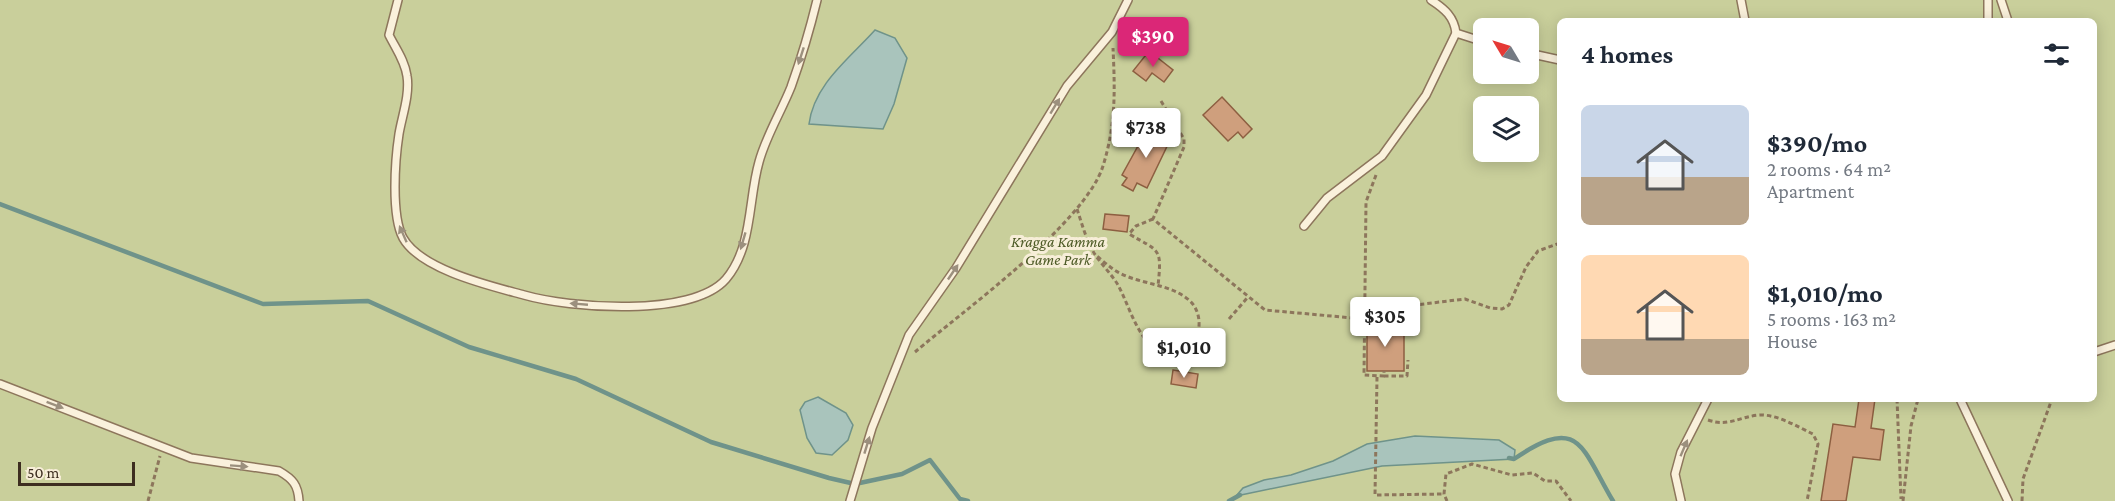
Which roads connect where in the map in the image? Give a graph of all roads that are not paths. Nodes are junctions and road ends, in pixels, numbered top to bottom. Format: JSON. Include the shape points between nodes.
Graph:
{"nodes":[{"id":1,"x":398,"y":0,"type":"edge"},
{"id":2,"x":817,"y":0,"type":"edge"},
{"id":3,"x":1128,"y":0,"type":"edge"},
{"id":4,"x":1431,"y":0,"type":"edge"},
{"id":5,"x":1741,"y":0,"type":"edge"},
{"id":6,"x":1988,"y":0,"type":"edge"},
{"id":7,"x":2001,"y":0,"type":"edge"},
{"id":8,"x":1744,"y":18,"type":"edge"},
{"id":9,"x":1988,"y":18,"type":"edge"},
{"id":10,"x":2007,"y":18,"type":"edge"},
{"id":11,"x":1456,"y":33,"type":"junction"},
{"id":12,"x":1473,"y":38,"type":"edge"},
{"id":13,"x":1539,"y":55,"type":"edge"},
{"id":14,"x":1557,"y":59,"type":"edge"},
{"id":15,"x":1304,"y":226,"type":"dead end"},
{"id":16,"x":2115,"y":345,"type":"edge"},
{"id":17,"x":2097,"y":351,"type":"edge"},
{"id":18,"x":0,"y":384,"type":"edge"},
{"id":19,"x":1707,"y":402,"type":"edge"},
{"id":20,"x":1961,"y":402,"type":"edge"},
{"id":21,"x":299,"y":501,"type":"edge"},
{"id":22,"x":850,"y":501,"type":"edge"},
{"id":23,"x":1681,"y":501,"type":"edge"},
{"id":24,"x":2008,"y":501,"type":"edge"}],
"edges":[{"from":2,"to":1,"type":"lane","one_way":true,"via":[[791,86],[759,162],[741,249],[726,279],[680,302],[611,306],[543,299],[491,286],[444,269],[414,251],[404,240],[396,159],[407,76],[402,57],[389,35]]},
{"from":22,"to":3,"type":"lane","one_way":true,"via":[[872,428],[909,335],[956,268],[1067,86],[1112,32]]},
{"from":4,"to":11,"type":"lane","via":[[1454,21]]},
{"from":5,"to":8,"type":"lane"},
{"from":6,"to":9,"type":"lane"},
{"from":7,"to":10,"type":"lane"},
{"from":11,"to":12,"type":"lane"},
{"from":11,"to":15,"type":"lane","via":[[1426,95],[1382,156],[1327,198]]},
{"from":13,"to":14,"type":"lane"},
{"from":16,"to":17,"type":"lane"},
{"from":18,"to":21,"type":"lane","one_way":true,"via":[[162,448],[212,462],[279,471],[291,478]]},
{"from":23,"to":19,"type":"lane","one_way":true,"via":[[1675,474],[1681,452]]},
{"from":20,"to":24,"type":"lane"}]}
